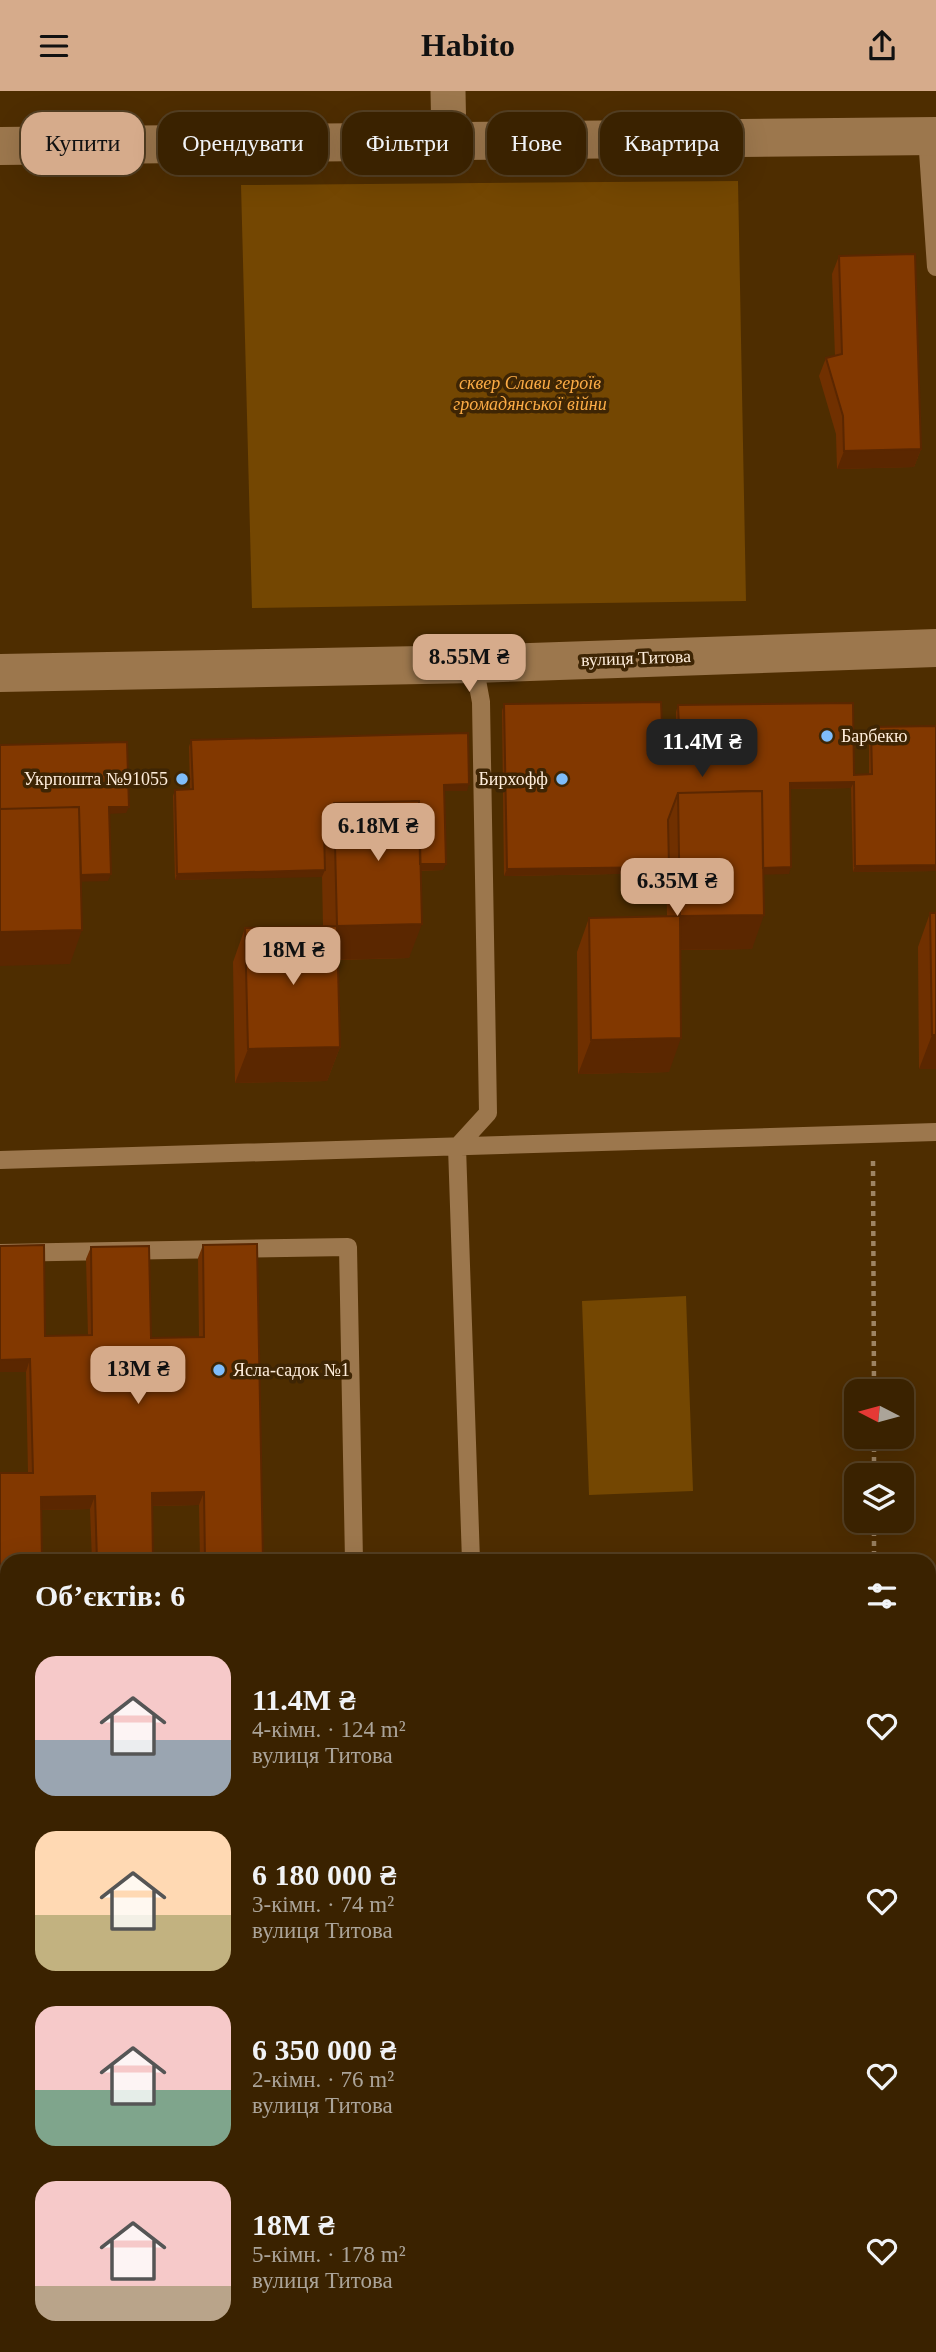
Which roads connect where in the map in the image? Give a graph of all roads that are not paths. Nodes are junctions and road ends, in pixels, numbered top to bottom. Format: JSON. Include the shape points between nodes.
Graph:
{"nodes":[{"id":1,"x":447,"y":91,"type":"edge"},
{"id":2,"x":448,"y":112,"type":"edge"},
{"id":3,"x":932,"y":136,"type":"edge"},
{"id":4,"x":473,"y":141,"type":"edge"},
{"id":5,"x":342,"y":142,"type":"edge"},
{"id":6,"x":0,"y":146,"type":"edge"},
{"id":7,"x":936,"y":267,"type":"edge"},
{"id":8,"x":936,"y":648,"type":"edge"},
{"id":9,"x":474,"y":664,"type":"junction"},
{"id":10,"x":0,"y":673,"type":"edge"},
{"id":11,"x":936,"y":1132,"type":"edge"},
{"id":12,"x":457,"y":1147,"type":"junction"},
{"id":13,"x":0,"y":1160,"type":"edge"},
{"id":14,"x":0,"y":1253,"type":"edge"},
{"id":15,"x":354,"y":1554,"type":"edge"},
{"id":16,"x":471,"y":1554,"type":"edge"}],
"edges":[{"from":1,"to":2,"type":"street"},
{"from":3,"to":4,"type":"street"},
{"from":3,"to":7,"type":"lane"},
{"from":5,"to":6,"type":"street"},
{"from":8,"to":9,"type":"street","name":"вулиця Титова"},
{"from":9,"to":10,"type":"street","name":"вулиця Титова"},
{"from":9,"to":12,"type":"lane","via":[[481,702],[488,1113]]},
{"from":11,"to":12,"type":"lane"},
{"from":12,"to":13,"type":"lane"},
{"from":12,"to":16,"type":"lane"},
{"from":14,"to":15,"type":"lane","via":[[348,1247]]}]}
